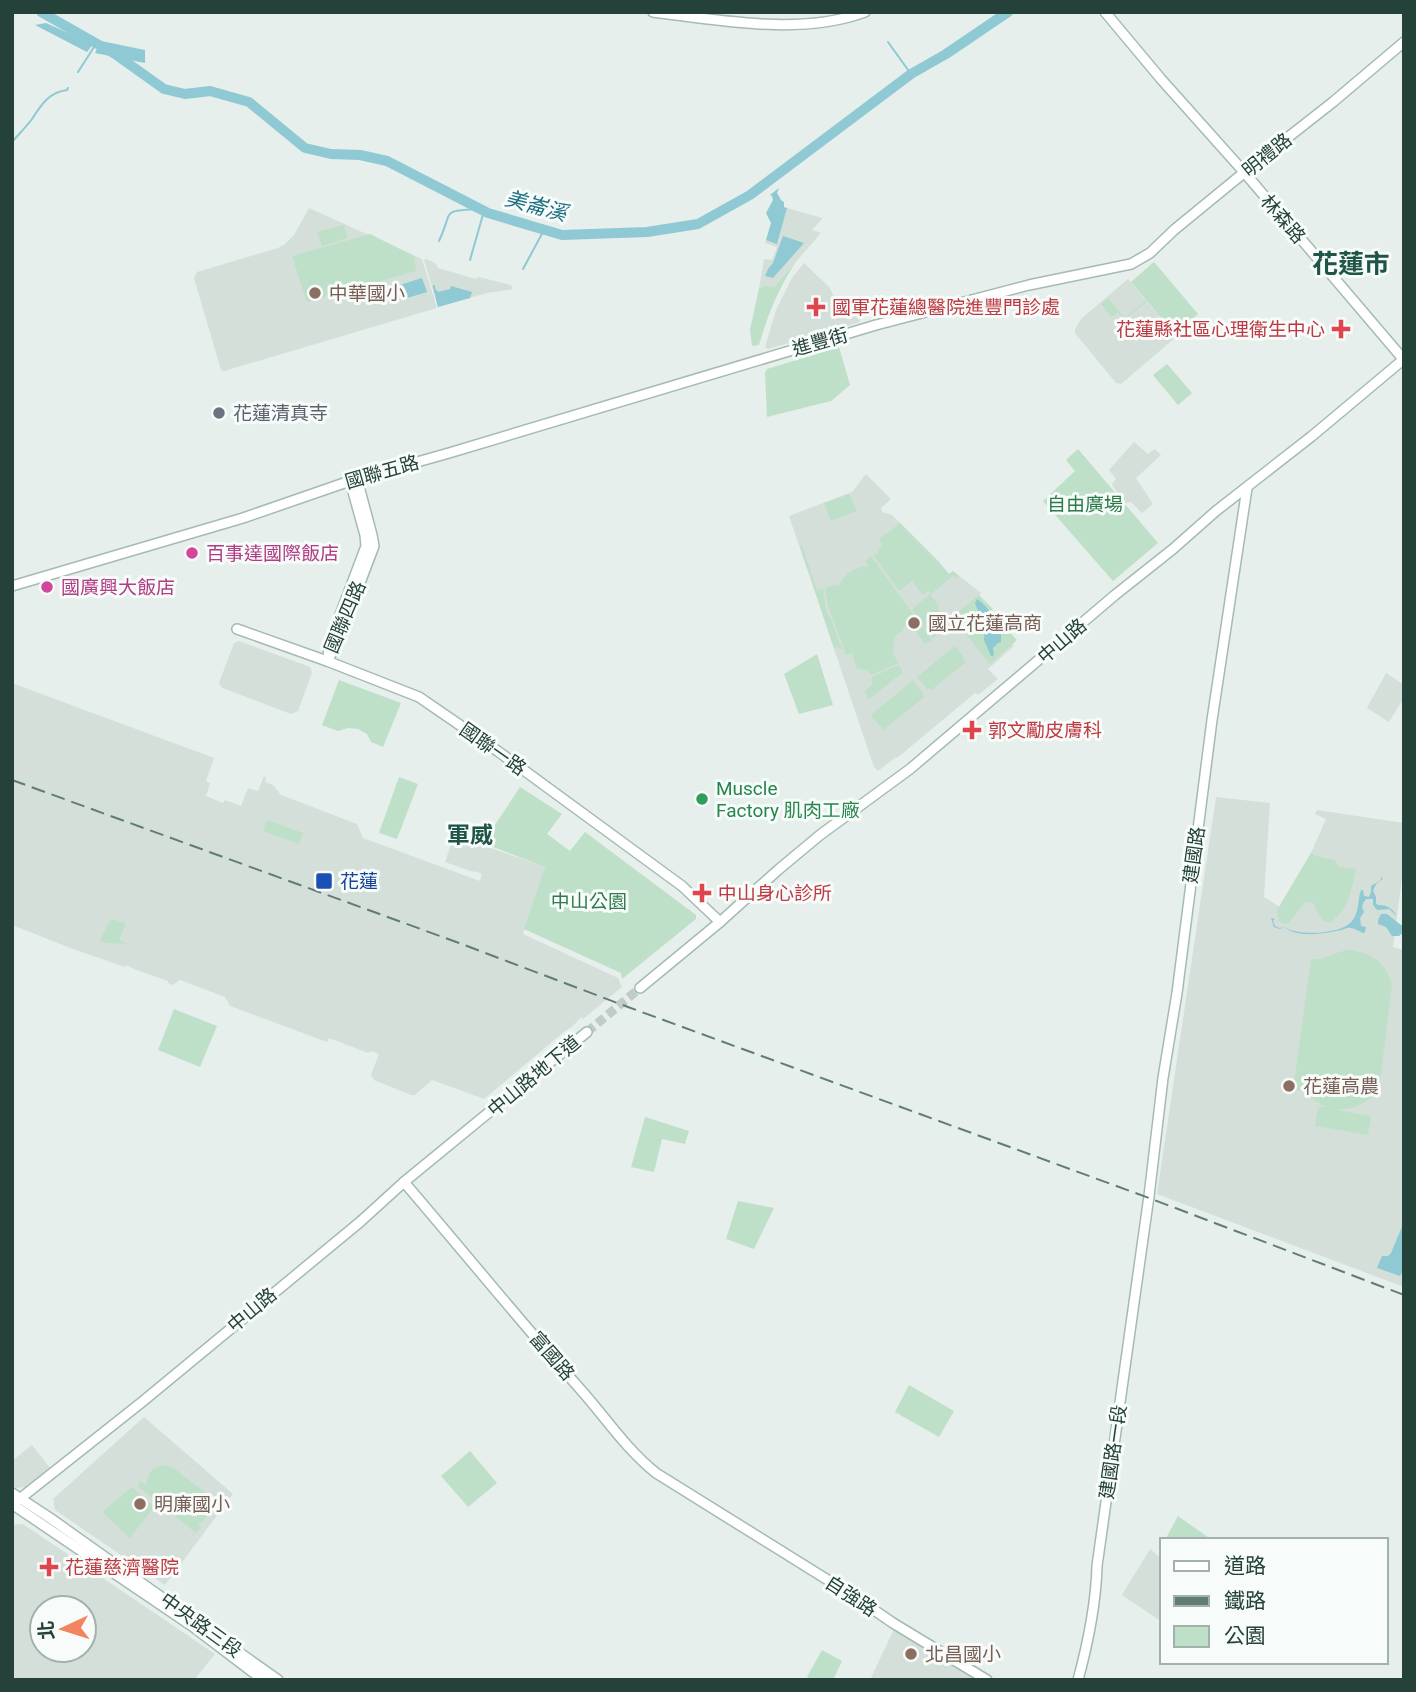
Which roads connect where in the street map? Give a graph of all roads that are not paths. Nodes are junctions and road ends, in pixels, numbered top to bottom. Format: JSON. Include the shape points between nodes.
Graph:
{"nodes":[{"id":1,"x":653,"y":12,"type":"edge"},
{"id":2,"x":865,"y":12,"type":"edge"},
{"id":3,"x":1105,"y":12,"type":"edge"},
{"id":4,"x":1403,"y":43,"type":"edge"},
{"id":5,"x":1244,"y":172,"type":"junction"},
{"id":6,"x":1131,"y":264,"type":"joint"},
{"id":7,"x":1404,"y":359,"type":"edge"},
{"id":8,"x":753,"y":362,"type":"joint"},
{"id":9,"x":353,"y":480,"type":"junction"},
{"id":10,"x":1247,"y":488,"type":"junction"},
{"id":11,"x":12,"y":586,"type":"edge"},
{"id":12,"x":237,"y":629,"type":"dead end"},
{"id":13,"x":327,"y":661,"type":"junction"},
{"id":14,"x":720,"y":922,"type":"junction"},
{"id":15,"x":640,"y":988,"type":"tunnel mouth"},
{"id":16,"x":587,"y":1032,"type":"tunnel mouth"},
{"id":17,"x":481,"y":1120,"type":"joint"},
{"id":18,"x":404,"y":1182,"type":"junction"},
{"id":19,"x":1144,"y":1223,"type":"joint"},
{"id":20,"x":14,"y":1501,"type":"edge"},
{"id":21,"x":717,"y":1510,"type":"joint"},
{"id":22,"x":264,"y":1680,"type":"edge"},
{"id":23,"x":278,"y":1680,"type":"edge"},
{"id":24,"x":986,"y":1680,"type":"edge"},
{"id":25,"x":1078,"y":1680,"type":"edge"}],
"edges":[{"from":1,"to":2,"type":"street","via":[[783,25]]},
{"from":3,"to":5,"type":"street","name":"林森路"},
{"from":4,"to":5,"type":"street","name":"明禮路"},
{"from":5,"to":6,"type":"street","name":"明禮路"},
{"from":5,"to":7,"type":"street","name":"林森路"},
{"from":6,"to":8,"type":"street","name":"進豐街","via":[[957,303]]},
{"from":7,"to":10,"type":"street","name":"中山路"},
{"from":8,"to":9,"type":"street","name":"國聯五路"},
{"from":9,"to":11,"type":"street","name":"國聯五路","via":[[243,518]]},
{"from":9,"to":13,"type":"street","name":"國聯四路","via":[[366,546],[329,643]]},
{"from":10,"to":14,"type":"street","name":"中山路","via":[[910,769],[820,835]]},
{"from":10,"to":19,"type":"street","name":"建國路"},
{"from":12,"to":13,"type":"street","name":"國聯一路"},
{"from":13,"to":14,"type":"street","name":"國聯一路","via":[[432,705],[681,886]]},
{"from":14,"to":15,"type":"street"},
{"from":16,"to":17,"type":"street","name":"中山路地下道"},
{"from":17,"to":18,"type":"street","name":"中山路"},
{"from":18,"to":20,"type":"street","name":"中山路","via":[[142,1402]]},
{"from":18,"to":21,"type":"street","name":"富國路","via":[[639,1459]]},
{"from":19,"to":25,"type":"street","name":"建國路一段","via":[[1096,1590]]},
{"from":20,"to":22,"type":"street","name":"中央路三段"},
{"from":20,"to":23,"type":"street","name":"中央路三段"},
{"from":21,"to":24,"type":"street","name":"自強路"}]}
